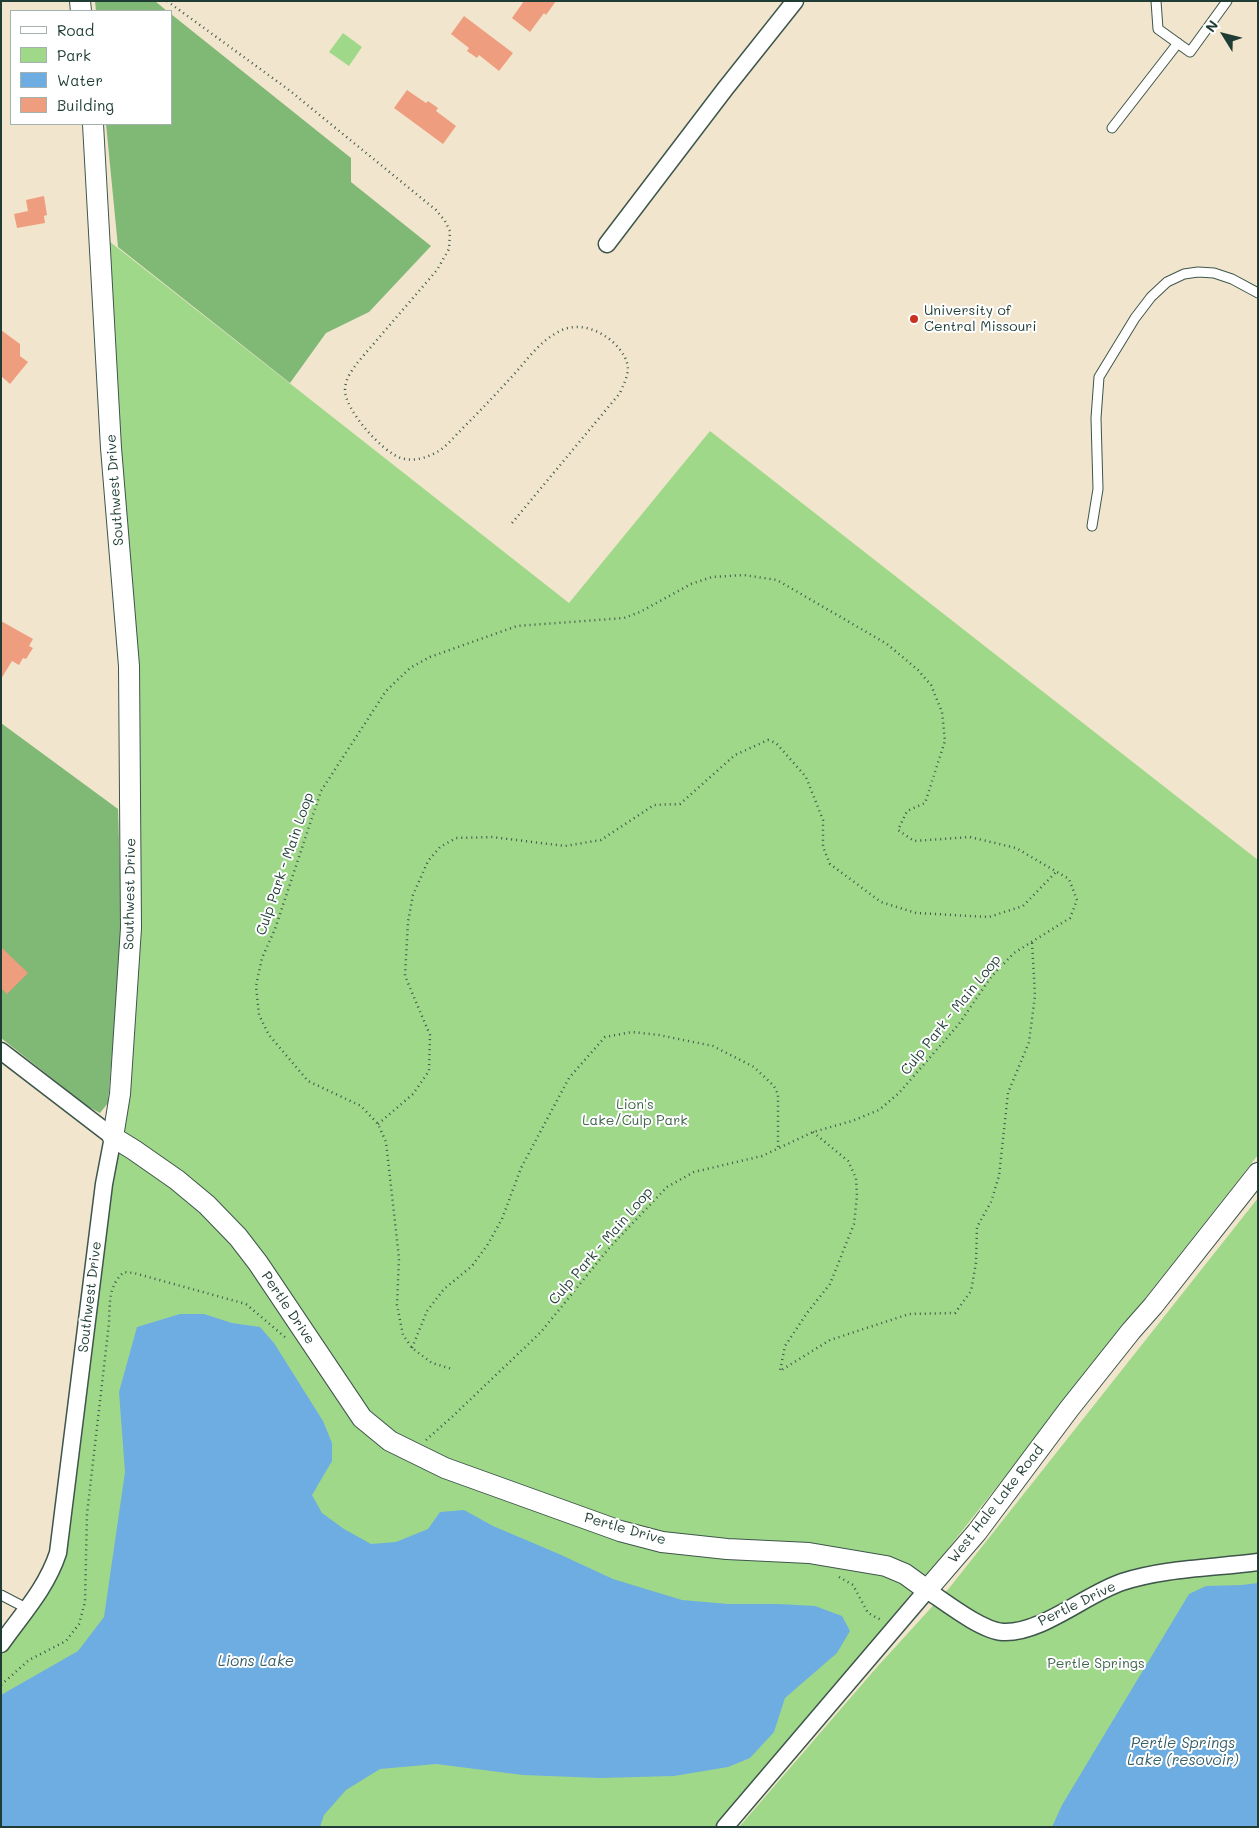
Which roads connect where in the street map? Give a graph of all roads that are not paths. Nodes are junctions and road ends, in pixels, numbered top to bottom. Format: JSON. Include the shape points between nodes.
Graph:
{"nodes":[{"id":1,"x":795,"y":1,"type":"edge"},
{"id":2,"x":1156,"y":1,"type":"edge"},
{"id":3,"x":1228,"y":1,"type":"edge"},
{"id":4,"x":1178,"y":43,"type":"junction"},
{"id":5,"x":93,"y":125,"type":"edge"},
{"id":6,"x":1112,"y":128,"type":"dead end"},
{"id":7,"x":607,"y":244,"type":"dead end"},
{"id":8,"x":1258,"y":293,"type":"edge"},
{"id":9,"x":1092,"y":526,"type":"dead end"},
{"id":10,"x":1,"y":1051,"type":"edge"},
{"id":11,"x":112,"y":1137,"type":"junction"},
{"id":12,"x":1258,"y":1174,"type":"edge"},
{"id":13,"x":1258,"y":1562,"type":"edge"},
{"id":14,"x":927,"y":1590,"type":"junction"},
{"id":15,"x":1,"y":1595,"type":"edge"},
{"id":16,"x":28,"y":1609,"type":"junction"},
{"id":17,"x":1,"y":1644,"type":"edge"},
{"id":18,"x":726,"y":1827,"type":"edge"}],
"edges":[{"from":1,"to":7,"type":"street"},
{"from":2,"to":4,"type":"lane","via":[[1158,29]]},
{"from":3,"to":4,"type":"lane","via":[[1190,52]]},
{"from":4,"to":6,"type":"lane"},
{"from":5,"to":11,"type":"street","name":"Southwest Drive","via":[[111,448],[129,666],[131,928],[120,1094]]},
{"from":8,"to":9,"type":"lane","via":[[1214,273],[1184,274],[1167,282],[1135,318],[1099,377],[1096,418],[1098,489]]},
{"from":10,"to":11,"type":"street"},
{"from":11,"to":14,"type":"street","name":"Pertle Drive","via":[[177,1180],[208,1205],[238,1237],[362,1418],[390,1441],[445,1468],[620,1531],[662,1542],[727,1549],[809,1552],[886,1566],[905,1574]]},
{"from":11,"to":16,"type":"street","name":"Southwest Drive","via":[[58,1553],[52,1571]]},
{"from":12,"to":14,"type":"street","name":"West Hale Lake Road","via":[[1069,1409],[977,1532]]},
{"from":13,"to":14,"type":"street","name":"Pertle Drive","via":[[1146,1575],[1120,1583],[1028,1628],[1003,1632],[983,1626]]},
{"from":14,"to":18,"type":"street","name":"West Hale Lake Road"},
{"from":15,"to":16,"type":"lane"},
{"from":16,"to":17,"type":"street","name":"Southwest Drive"}]}
